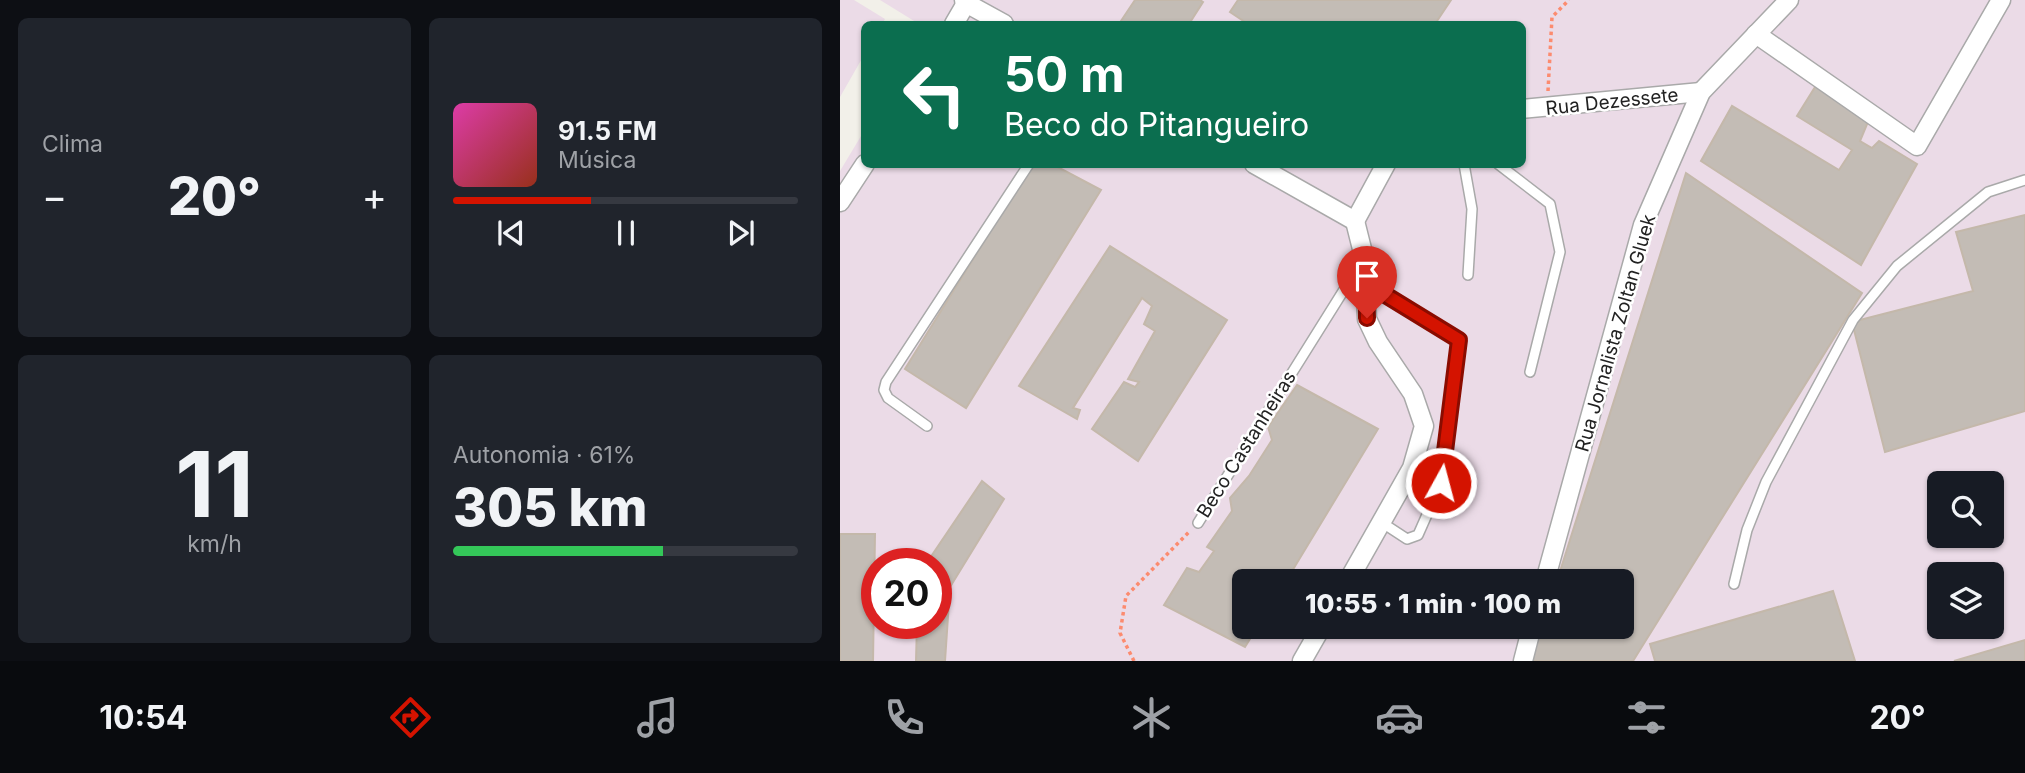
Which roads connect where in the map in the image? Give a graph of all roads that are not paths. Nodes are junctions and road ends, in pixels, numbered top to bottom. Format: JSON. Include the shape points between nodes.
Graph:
{"nodes":[{"id":1,"x":1789,"y":0,"type":"edge"},
{"id":2,"x":2001,"y":0,"type":"edge"},
{"id":3,"x":966,"y":1,"type":"edge"},
{"id":4,"x":956,"y":21,"type":"edge"},
{"id":5,"x":999,"y":21,"type":"edge"},
{"id":6,"x":1756,"y":34,"type":"junction"},
{"id":7,"x":1701,"y":92,"type":"junction"},
{"id":8,"x":1526,"y":109,"type":"edge"},
{"id":9,"x":861,"y":168,"type":"edge"},
{"id":10,"x":1026,"y":168,"type":"edge"},
{"id":11,"x":1261,"y":168,"type":"edge"},
{"id":12,"x":1384,"y":168,"type":"edge"},
{"id":13,"x":1465,"y":168,"type":"edge"},
{"id":14,"x":1503,"y":168,"type":"edge"},
{"id":15,"x":2025,"y":180,"type":"edge"},
{"id":16,"x":840,"y":202,"type":"edge"},
{"id":17,"x":1355,"y":221,"type":"junction"},
{"id":18,"x":1364,"y":257,"type":"junction"},
{"id":19,"x":1468,"y":275,"type":"dead end"},
{"id":20,"x":1366,"y":283,"type":"junction"},
{"id":21,"x":1530,"y":372,"type":"dead end"},
{"id":22,"x":927,"y":426,"type":"dead end"},
{"id":23,"x":1381,"y":522,"type":"junction"},
{"id":24,"x":1198,"y":523,"type":"road end"},
{"id":25,"x":1355,"y":569,"type":"edge"},
{"id":26,"x":1548,"y":569,"type":"edge"},
{"id":27,"x":1734,"y":584,"type":"dead end"},
{"id":28,"x":1315,"y":639,"type":"edge"},
{"id":29,"x":1528,"y":639,"type":"edge"},
{"id":30,"x":1302,"y":661,"type":"edge"},
{"id":31,"x":1522,"y":661,"type":"edge"}],
"edges":[{"from":1,"to":6,"type":"street","name":"Rua Jornalista Zoltan Gluek"},
{"from":2,"to":6,"type":"street","via":[[1917,146]]},
{"from":3,"to":4,"type":"street"},
{"from":3,"to":5,"type":"street"},
{"from":6,"to":7,"type":"street","name":"Rua Jornalista Zoltan Gluek"},
{"from":7,"to":8,"type":"street","name":"Rua Dezessete"},
{"from":7,"to":26,"type":"street","name":"Rua Jornalista Zoltan Gluek","via":[[1643,225]]},
{"from":9,"to":16,"type":"street"},
{"from":10,"to":22,"type":"lane","via":[[886,382],[888,398]]},
{"from":11,"to":17,"type":"street"},
{"from":12,"to":17,"type":"street"},
{"from":13,"to":19,"type":"lane","via":[[1472,209]]},
{"from":14,"to":21,"type":"lane","via":[[1550,204],[1560,252]]},
{"from":15,"to":27,"type":"lane","via":[[1988,192],[1897,266],[1853,320],[1766,482],[1747,530]]},
{"from":17,"to":18,"type":"street"},
{"from":18,"to":20,"type":"street"},
{"from":18,"to":24,"type":"lane","name":"Beco Castanheiras"},
{"from":20,"to":23,"type":"street","via":[[1367,318],[1413,394],[1424,426],[1412,468]]},
{"from":20,"to":23,"type":"lane","via":[[1459,340],[1441,483],[1429,512],[1418,534],[1407,539]]},
{"from":23,"to":25,"type":"street"},
{"from":28,"to":30,"type":"street"},
{"from":29,"to":31,"type":"street"}]}
